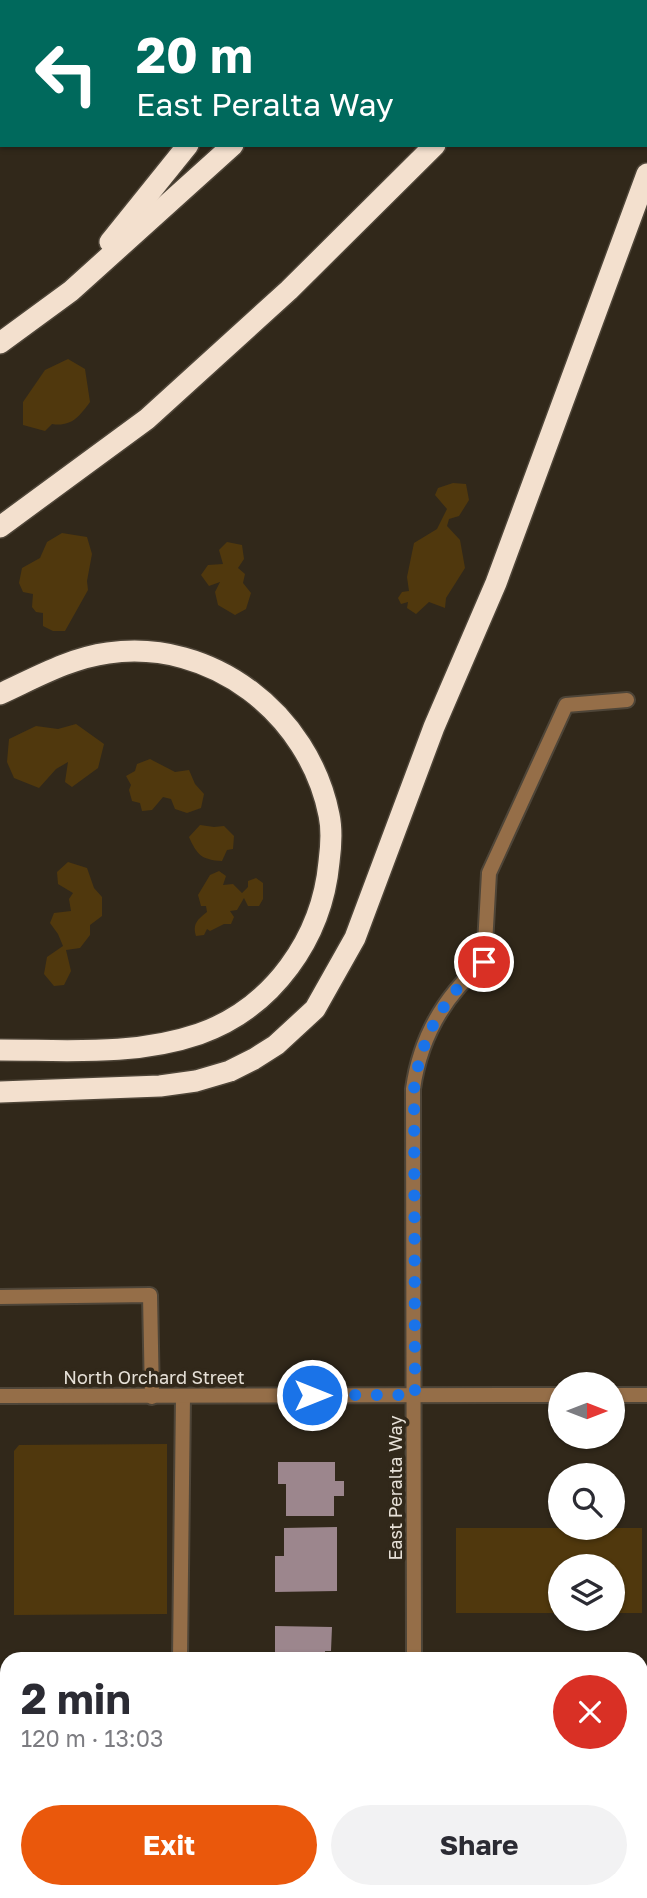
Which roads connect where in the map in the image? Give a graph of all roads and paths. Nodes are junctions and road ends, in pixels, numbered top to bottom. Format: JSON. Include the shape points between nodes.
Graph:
{"nodes":[{"id":1,"x":186,"y":147,"type":"edge"},
{"id":2,"x":231,"y":147,"type":"edge"},
{"id":3,"x":433,"y":147,"type":"edge"},
{"id":4,"x":647,"y":174,"type":"edge"},
{"id":5,"x":71,"y":291,"type":"junction"},
{"id":6,"x":0,"y":344,"type":"edge"},
{"id":7,"x":0,"y":527,"type":"edge"},
{"id":8,"x":0,"y":694,"type":"edge"},
{"id":9,"x":627,"y":700,"type":"dead end"},
{"id":10,"x":0,"y":1050,"type":"edge"},
{"id":11,"x":0,"y":1092,"type":"edge"},
{"id":12,"x":0,"y":1297,"type":"edge"},
{"id":13,"x":415,"y":1395,"type":"junction"},
{"id":14,"x":548,"y":1395,"type":"edge"},
{"id":15,"x":625,"y":1395,"type":"edge"},
{"id":16,"x":647,"y":1395,"type":"edge"},
{"id":17,"x":0,"y":1396,"type":"edge"},
{"id":18,"x":183,"y":1396,"type":"junction"},
{"id":19,"x":152,"y":1397,"type":"junction"},
{"id":20,"x":180,"y":1652,"type":"edge"},
{"id":21,"x":414,"y":1652,"type":"edge"}],
"edges":[{"from":1,"to":5,"type":"highway"},
{"from":2,"to":5,"type":"highway"},
{"from":3,"to":7,"type":"highway","via":[[289,290],[147,419]]},
{"from":4,"to":11,"type":"highway","via":[[496,583],[434,727],[355,938],[315,1009],[254,1059],[196,1081]]},
{"from":5,"to":6,"type":"highway"},
{"from":8,"to":10,"type":"highway","via":[[81,659],[109,653],[145,651],[178,656],[219,671],[239,682],[288,725],[307,752],[330,817],[326,890],[316,920],[303,948],[257,1001],[201,1033],[168,1043],[104,1051]]},
{"from":9,"to":13,"type":"street","name":"East Peralta Way","via":[[566,705],[489,873],[484,962],[446,1001],[421,1050],[414,1089]]},
{"from":12,"to":19,"type":"street","via":[[150,1296]]},
{"from":13,"to":14,"type":"street","name":"North Orchard Street"},
{"from":13,"to":18,"type":"street","name":"North Orchard Street"},
{"from":13,"to":21,"type":"street","name":"East Peralta Way"},
{"from":15,"to":16,"type":"street"},
{"from":17,"to":19,"type":"street","name":"North Orchard Street"},
{"from":18,"to":19,"type":"street","name":"North Orchard Street"},
{"from":18,"to":20,"type":"street"}]}
